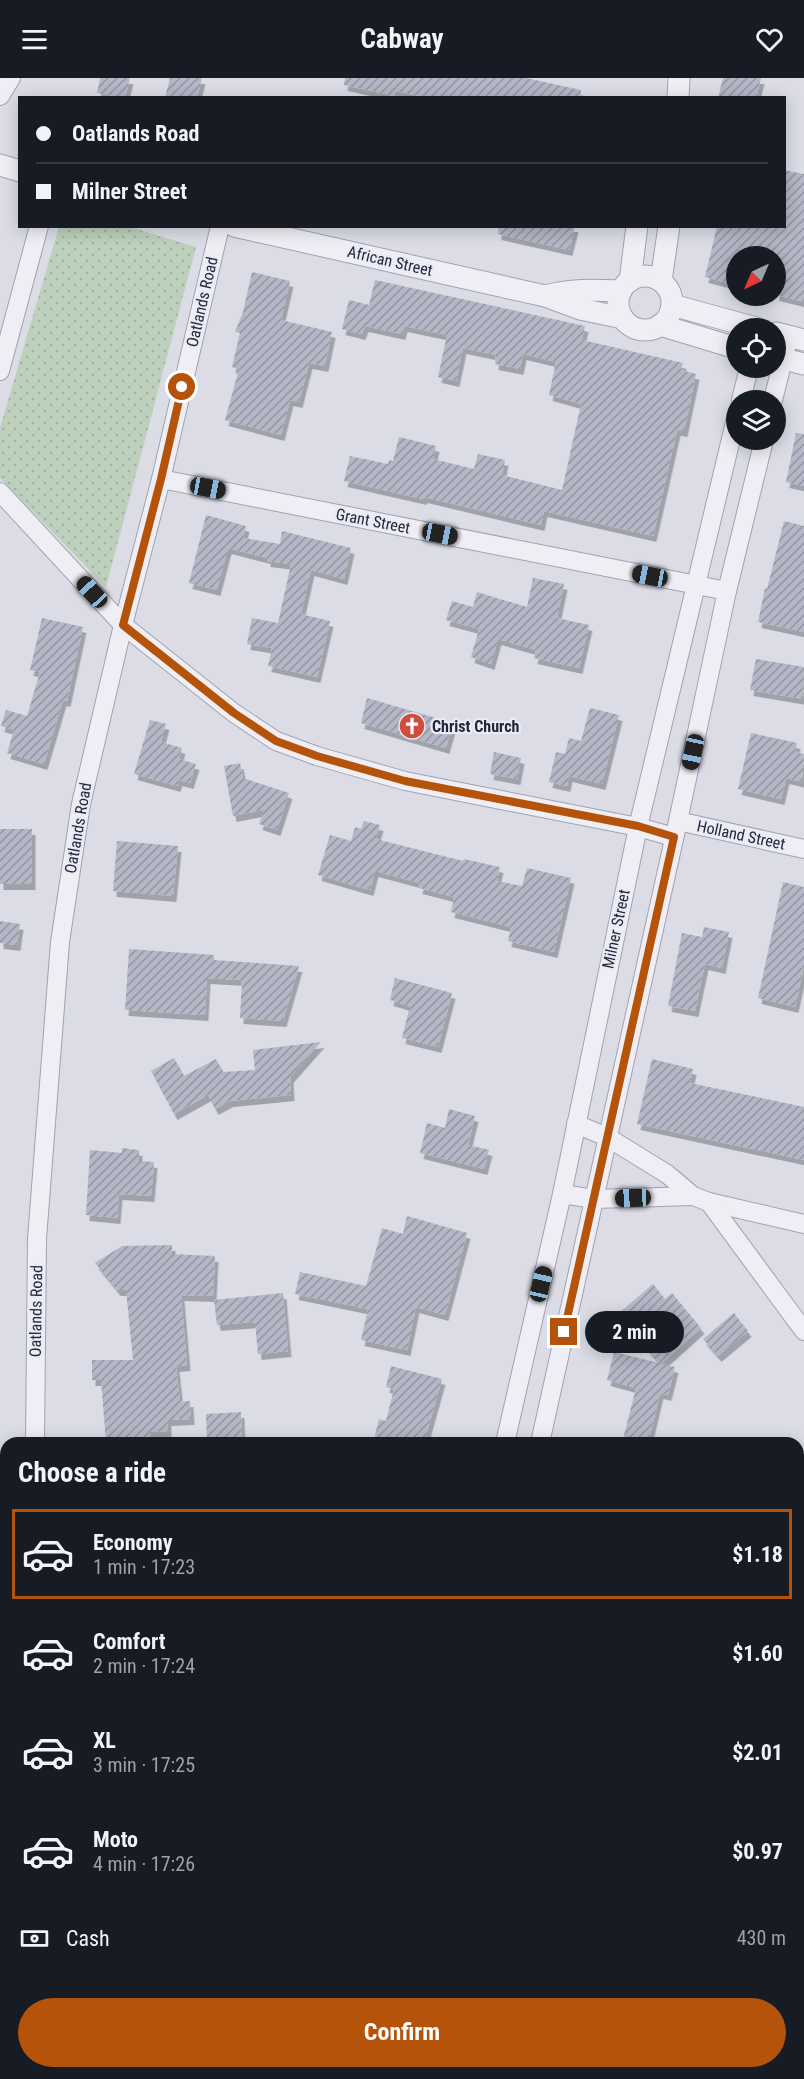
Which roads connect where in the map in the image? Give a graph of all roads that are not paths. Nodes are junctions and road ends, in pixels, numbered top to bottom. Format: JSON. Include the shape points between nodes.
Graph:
{"nodes":[{"id":1,"x":11,"y":78,"type":"edge"},
{"id":2,"x":679,"y":78,"type":"edge"},
{"id":3,"x":0,"y":96,"type":"edge"},
{"id":4,"x":678,"y":96,"type":"edge"},
{"id":5,"x":0,"y":165,"type":"edge"},
{"id":6,"x":18,"y":170,"type":"edge"},
{"id":7,"x":38,"y":228,"type":"edge"},
{"id":8,"x":220,"y":228,"type":"edge"},
{"id":9,"x":243,"y":228,"type":"edge"},
{"id":10,"x":637,"y":228,"type":"edge"},
{"id":11,"x":669,"y":228,"type":"edge"},
{"id":12,"x":661,"y":281,"type":"junction"},
{"id":13,"x":625,"y":286,"type":"junction"},
{"id":14,"x":546,"y":296,"type":"junction"},
{"id":15,"x":672,"y":305,"type":"junction"},
{"id":16,"x":623,"y":318,"type":"junction"},
{"id":17,"x":726,"y":320,"type":"edge"},
{"id":18,"x":660,"y":325,"type":"junction"},
{"id":19,"x":789,"y":337,"type":"edge"},
{"id":20,"x":726,"y":345,"type":"edge"},
{"id":21,"x":788,"y":360,"type":"edge"},
{"id":22,"x":0,"y":370,"type":"edge"},
{"id":23,"x":777,"y":390,"type":"edge"},
{"id":24,"x":728,"y":450,"type":"edge"},
{"id":25,"x":762,"y":450,"type":"edge"},
{"id":26,"x":161,"y":479,"type":"junction"},
{"id":27,"x":0,"y":492,"type":"edge"},
{"id":28,"x":696,"y":585,"type":"junction"},
{"id":29,"x":727,"y":591,"type":"junction"},
{"id":30,"x":123,"y":625,"type":"junction"},
{"id":31,"x":638,"y":826,"type":"junction"},
{"id":32,"x":676,"y":829,"type":"junction"},
{"id":33,"x":804,"y":849,"type":"edge"},
{"id":34,"x":576,"y":1124,"type":"junction"},
{"id":35,"x":607,"y":1137,"type":"junction"},
{"id":36,"x":562,"y":1194,"type":"junction"},
{"id":37,"x":594,"y":1199,"type":"junction"},
{"id":38,"x":701,"y":1199,"type":"junction"},
{"id":39,"x":804,"y":1224,"type":"edge"},
{"id":40,"x":804,"y":1331,"type":"edge"},
{"id":41,"x":34,"y":1437,"type":"edge"},
{"id":42,"x":506,"y":1437,"type":"edge"},
{"id":43,"x":541,"y":1437,"type":"edge"}],
"edges":[{"from":1,"to":3,"type":"street"},
{"from":2,"to":4,"type":"street"},
{"from":5,"to":6,"type":"street"},
{"from":7,"to":22,"type":"street"},
{"from":8,"to":26,"type":"street","name":"Oatlands Road"},
{"from":9,"to":14,"type":"street","name":"African Street"},
{"from":10,"to":13,"type":"street"},
{"from":11,"to":12,"type":"street"},
{"from":12,"to":13,"type":"street","via":[[643,276]]},
{"from":12,"to":15,"type":"street","via":[[668,287]]},
{"from":13,"to":14,"type":"street","name":"African Street"},
{"from":13,"to":16,"type":"street","via":[[618,300]]},
{"from":14,"to":16,"type":"street","name":"African Street","via":[[580,309]]},
{"from":15,"to":17,"type":"street"},
{"from":15,"to":18,"type":"street"},
{"from":16,"to":18,"type":"street","via":[[638,329]]},
{"from":18,"to":20,"type":"street"},
{"from":19,"to":21,"type":"street"},
{"from":21,"to":23,"type":"street"},
{"from":24,"to":28,"type":"street","name":"Milner Street"},
{"from":25,"to":29,"type":"street"},
{"from":26,"to":28,"type":"street","name":"Grant Street"},
{"from":26,"to":30,"type":"street","name":"Oatlands Road"},
{"from":27,"to":30,"type":"street","name":"Holland Street"},
{"from":28,"to":29,"type":"street","name":"Grant Street"},
{"from":28,"to":31,"type":"street","name":"Milner Street"},
{"from":29,"to":32,"type":"street"},
{"from":30,"to":31,"type":"street","name":"Holland Street","via":[[234,713],[276,741],[405,781]]},
{"from":30,"to":41,"type":"street","name":"Oatlands Road","via":[[81,804],[60,942],[37,1239]]},
{"from":31,"to":32,"type":"street","name":"Holland Street"},
{"from":31,"to":34,"type":"street","name":"Milner Street"},
{"from":32,"to":33,"type":"street","name":"Holland Street"},
{"from":32,"to":35,"type":"street"},
{"from":34,"to":35,"type":"street"},
{"from":34,"to":36,"type":"street","name":"Milner Street"},
{"from":35,"to":37,"type":"street"},
{"from":35,"to":38,"type":"street"},
{"from":36,"to":37,"type":"street"},
{"from":36,"to":42,"type":"street","name":"Milner Street"},
{"from":37,"to":38,"type":"street"},
{"from":37,"to":43,"type":"street"},
{"from":38,"to":39,"type":"street"},
{"from":38,"to":40,"type":"street"}]}
